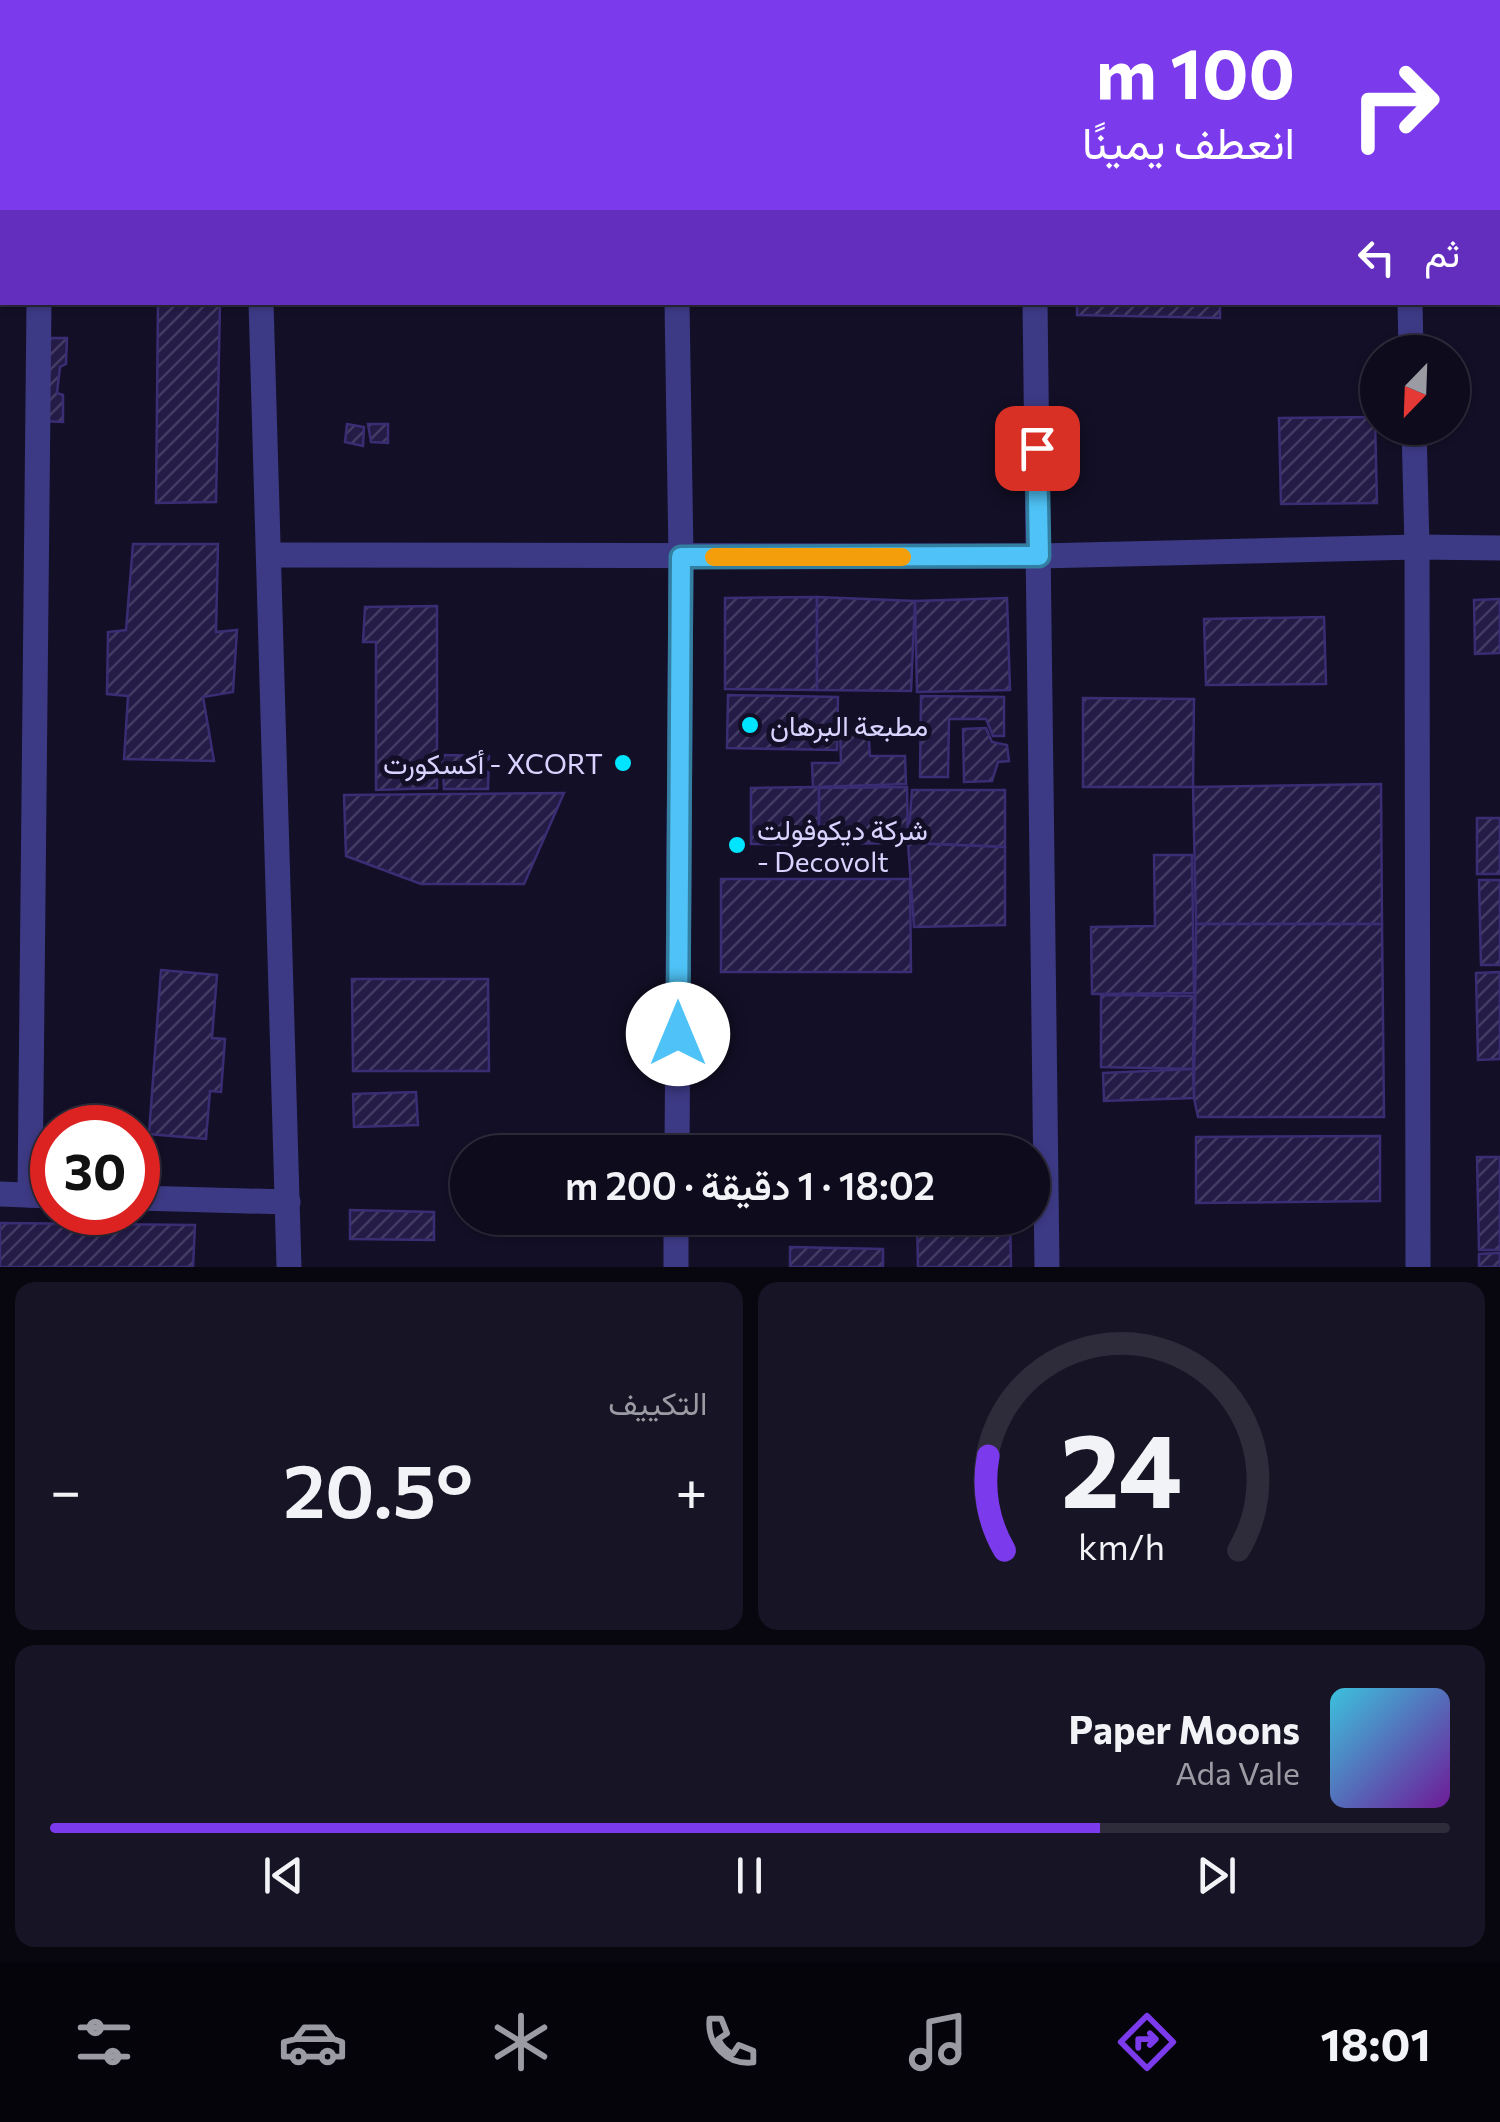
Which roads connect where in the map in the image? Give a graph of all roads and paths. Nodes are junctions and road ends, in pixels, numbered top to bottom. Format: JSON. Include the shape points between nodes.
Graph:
{"nodes":[{"id":1,"x":39,"y":305,"type":"edge"},
{"id":2,"x":261,"y":305,"type":"edge"},
{"id":3,"x":677,"y":305,"type":"edge"},
{"id":4,"x":1035,"y":305,"type":"edge"},
{"id":5,"x":1410,"y":305,"type":"edge"},
{"id":6,"x":1411,"y":335,"type":"edge"},
{"id":7,"x":1414,"y":445,"type":"edge"},
{"id":8,"x":1417,"y":547,"type":"junction"},
{"id":9,"x":1500,"y":548,"type":"edge"},
{"id":10,"x":269,"y":555,"type":"junction"},
{"id":11,"x":1039,"y":556,"type":"junction"},
{"id":12,"x":681,"y":557,"type":"junction"},
{"id":13,"x":41,"y":1105,"type":"edge"},
{"id":14,"x":676,"y":1135,"type":"edge"},
{"id":15,"x":0,"y":1194,"type":"edge"},
{"id":16,"x":30,"y":1195,"type":"edge"},
{"id":17,"x":160,"y":1199,"type":"edge"},
{"id":18,"x":288,"y":1202,"type":"junction"},
{"id":19,"x":676,"y":1235,"type":"edge"},
{"id":20,"x":290,"y":1267,"type":"edge"},
{"id":21,"x":676,"y":1267,"type":"edge"},
{"id":22,"x":1047,"y":1267,"type":"edge"},
{"id":23,"x":1418,"y":1267,"type":"edge"}],
"edges":[{"from":1,"to":13,"type":"street"},
{"from":2,"to":10,"type":"street"},
{"from":3,"to":12,"type":"street"},
{"from":4,"to":11,"type":"street"},
{"from":5,"to":6,"type":"street"},
{"from":7,"to":8,"type":"street"},
{"from":8,"to":9,"type":"street"},
{"from":8,"to":11,"type":"street"},
{"from":8,"to":23,"type":"street"},
{"from":10,"to":12,"type":"street"},
{"from":10,"to":18,"type":"street"},
{"from":11,"to":12,"type":"street"},
{"from":11,"to":22,"type":"street"},
{"from":12,"to":14,"type":"street"},
{"from":15,"to":16,"type":"street"},
{"from":17,"to":18,"type":"street"},
{"from":18,"to":20,"type":"street"},
{"from":19,"to":21,"type":"street"}]}
